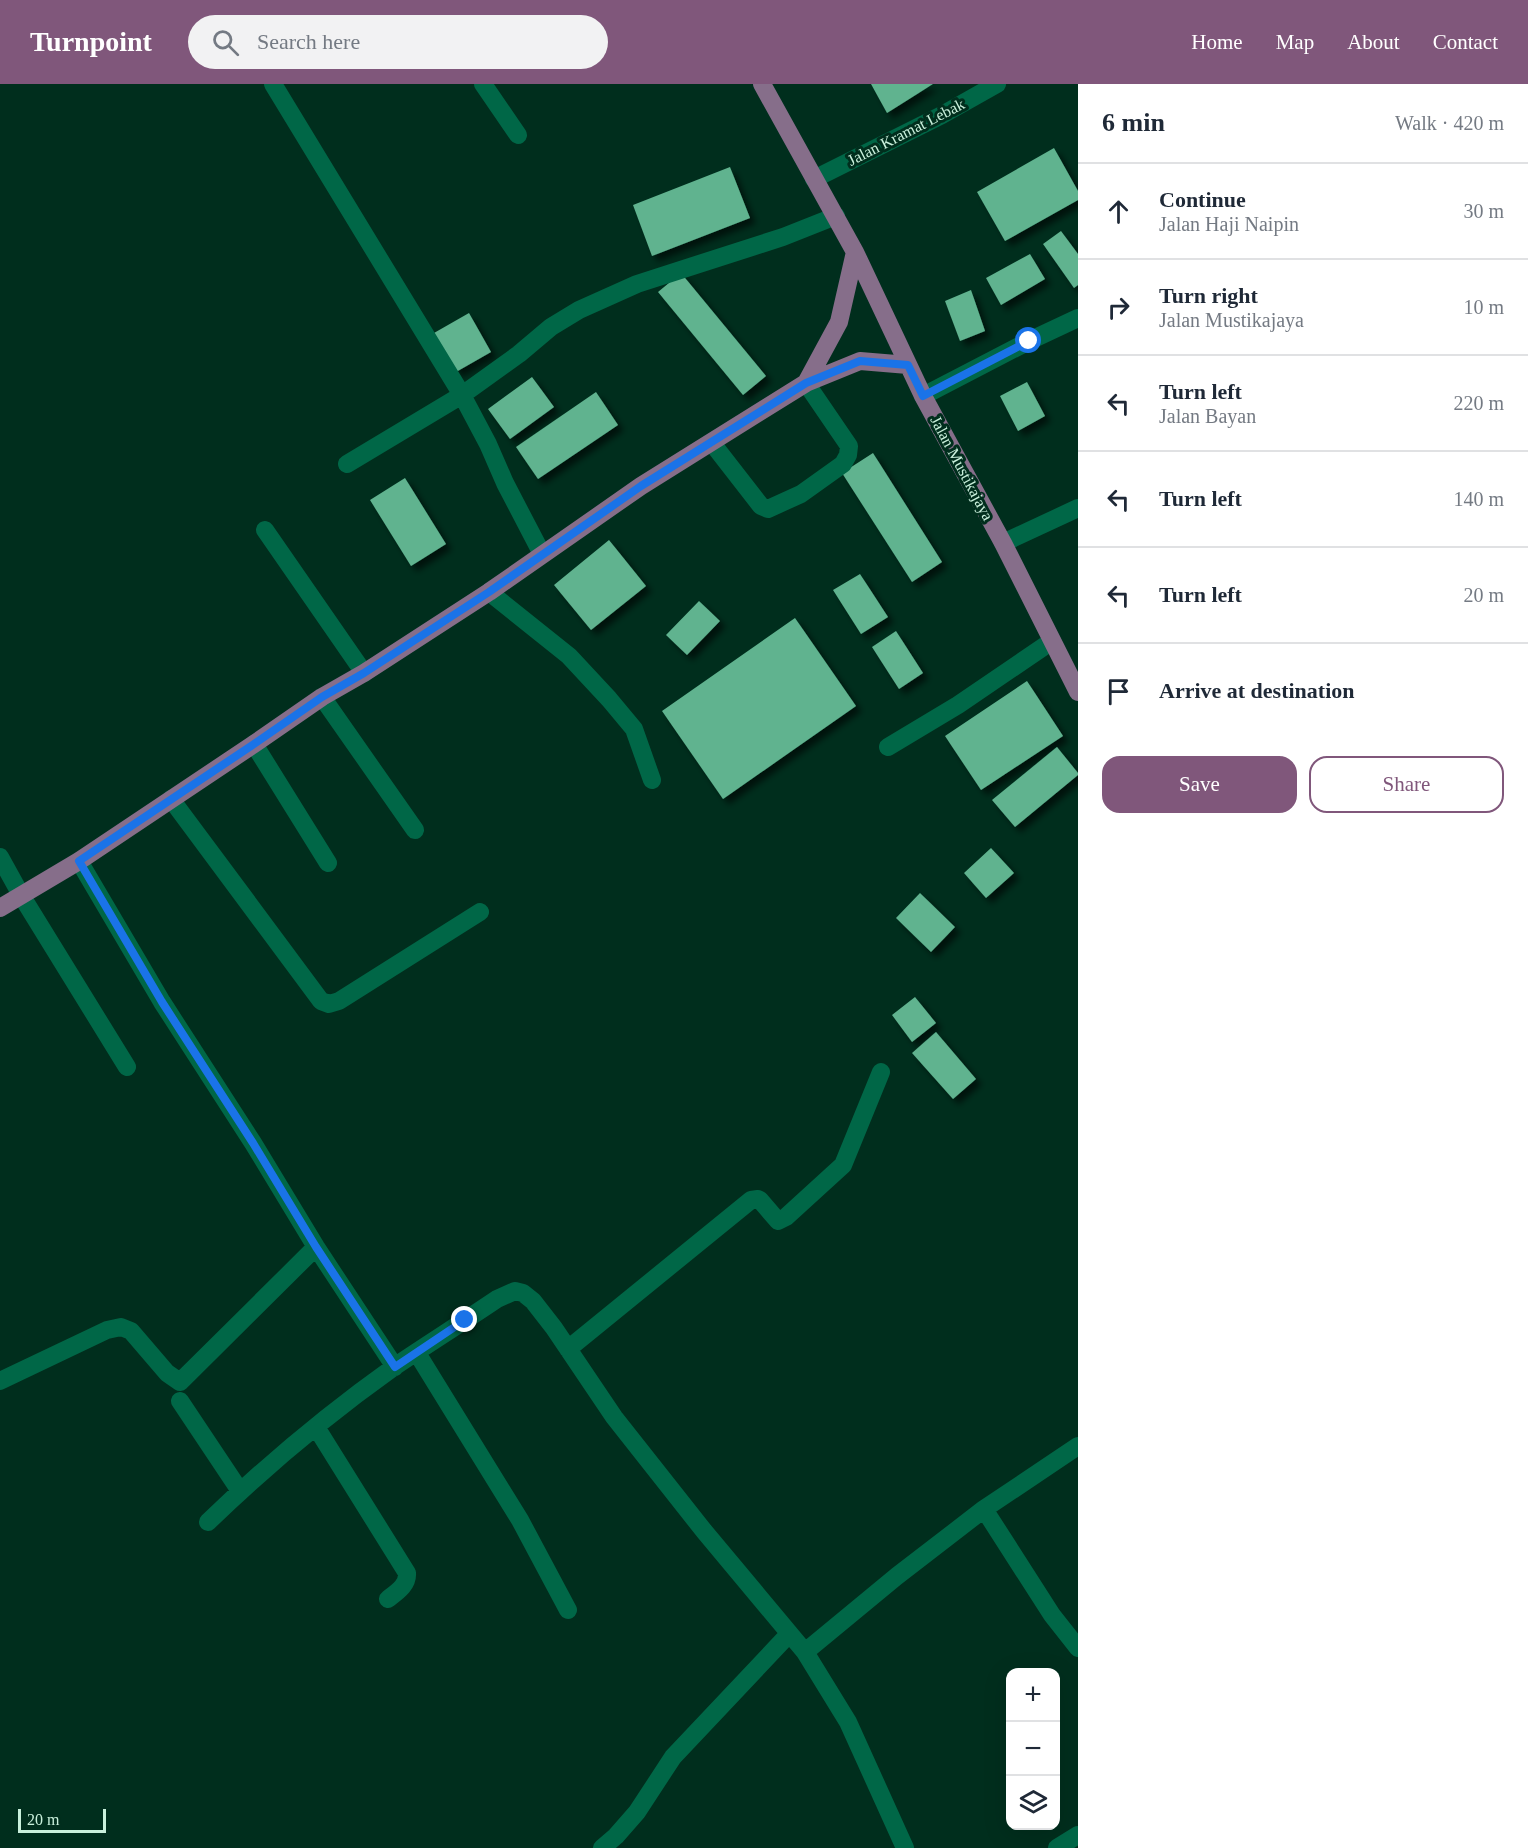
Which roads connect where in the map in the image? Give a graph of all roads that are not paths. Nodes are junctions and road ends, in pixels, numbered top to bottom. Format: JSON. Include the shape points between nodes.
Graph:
{"nodes":[{"id":1,"x":273,"y":84,"type":"edge"},
{"id":2,"x":483,"y":84,"type":"edge"},
{"id":3,"x":762,"y":84,"type":"edge"},
{"id":4,"x":997,"y":84,"type":"edge"},
{"id":5,"x":518,"y":135,"type":"dead end"},
{"id":6,"x":814,"y":179,"type":"junction"},
{"id":7,"x":836,"y":216,"type":"junction"},
{"id":8,"x":855,"y":252,"type":"junction"},
{"id":9,"x":1078,"y":318,"type":"edge"},
{"id":10,"x":908,"y":365,"type":"junction"},
{"id":11,"x":806,"y":383,"type":"junction"},
{"id":12,"x":462,"y":395,"type":"junction"},
{"id":13,"x":923,"y":396,"type":"junction"},
{"id":14,"x":712,"y":443,"type":"junction"},
{"id":15,"x":347,"y":464,"type":"dead end"},
{"id":16,"x":1078,"y":508,"type":"edge"},
{"id":17,"x":265,"y":530,"type":"dead end"},
{"id":18,"x":1003,"y":543,"type":"junction"},
{"id":19,"x":542,"y":554,"type":"junction"},
{"id":20,"x":489,"y":592,"type":"junction"},
{"id":21,"x":1052,"y":641,"type":"junction"},
{"id":22,"x":364,"y":673,"type":"junction"},
{"id":23,"x":1078,"y":692,"type":"edge"},
{"id":24,"x":322,"y":697,"type":"junction"},
{"id":25,"x":254,"y":744,"type":"junction"},
{"id":26,"x":888,"y":747,"type":"dead end"},
{"id":27,"x":652,"y":780,"type":"dead end"},
{"id":28,"x":171,"y":799,"type":"junction"},
{"id":29,"x":414,"y":831,"type":"dead end"},
{"id":30,"x":0,"y":857,"type":"edge"},
{"id":31,"x":79,"y":861,"type":"junction"},
{"id":32,"x":328,"y":863,"type":"dead end"},
{"id":33,"x":21,"y":895,"type":"junction"},
{"id":34,"x":0,"y":908,"type":"edge"},
{"id":35,"x":480,"y":912,"type":"dead end"},
{"id":36,"x":127,"y":1067,"type":"dead end"},
{"id":37,"x":881,"y":1072,"type":"dead end"},
{"id":38,"x":316,"y":1247,"type":"junction"},
{"id":39,"x":568,"y":1349,"type":"junction"},
{"id":40,"x":417,"y":1353,"type":"junction"},
{"id":41,"x":395,"y":1367,"type":"junction"},
{"id":42,"x":0,"y":1381,"type":"edge"},
{"id":43,"x":180,"y":1401,"type":"dead end"},
{"id":44,"x":316,"y":1427,"type":"junction"},
{"id":45,"x":1078,"y":1446,"type":"edge"},
{"id":46,"x":240,"y":1491,"type":"junction"},
{"id":47,"x":984,"y":1509,"type":"junction"},
{"id":48,"x":208,"y":1522,"type":"dead end"},
{"id":49,"x":388,"y":1599,"type":"dead end"},
{"id":50,"x":568,"y":1610,"type":"dead end"},
{"id":51,"x":789,"y":1634,"type":"junction"},
{"id":52,"x":1078,"y":1648,"type":"edge"},
{"id":53,"x":805,"y":1652,"type":"junction"},
{"id":54,"x":1078,"y":1834,"type":"edge"},
{"id":55,"x":621,"y":1842,"type":"edge"},
{"id":56,"x":602,"y":1848,"type":"edge"},
{"id":57,"x":905,"y":1848,"type":"edge"},
{"id":58,"x":1057,"y":1848,"type":"edge"}],
"edges":[{"from":1,"to":12,"type":"street"},
{"from":2,"to":5,"type":"street"},
{"from":3,"to":6,"type":"main road","name":"Jalan Mustikajaya"},
{"from":4,"to":6,"type":"street","name":"Jalan Kramat Lebak"},
{"from":6,"to":7,"type":"main road","name":"Jalan Mustikajaya"},
{"from":7,"to":8,"type":"main road","name":"Jalan Mustikajaya"},
{"from":7,"to":12,"type":"street","via":[[637,284],[579,310]]},
{"from":8,"to":10,"type":"main road","name":"Jalan Mustikajaya"},
{"from":8,"to":11,"type":"main road","via":[[839,322]]},
{"from":9,"to":13,"type":"street"},
{"from":10,"to":11,"type":"main road","via":[[860,361]]},
{"from":10,"to":13,"type":"main road","name":"Jalan Mustikajaya"},
{"from":11,"to":14,"type":"main road"},
{"from":11,"to":14,"type":"street","via":[[849,446],[843,464],[801,494],[768,509],[761,506]]},
{"from":12,"to":15,"type":"street"},
{"from":12,"to":19,"type":"street"},
{"from":13,"to":18,"type":"main road","name":"Jalan Mustikajaya"},
{"from":14,"to":19,"type":"main road"},
{"from":16,"to":18,"type":"street"},
{"from":17,"to":22,"type":"street"},
{"from":18,"to":21,"type":"main road","name":"Jalan Mustikajaya"},
{"from":19,"to":20,"type":"main road"},
{"from":20,"to":22,"type":"main road"},
{"from":20,"to":27,"type":"street","via":[[569,656],[609,699],[634,729]]},
{"from":21,"to":23,"type":"main road","name":"Jalan Mustikajaya"},
{"from":21,"to":26,"type":"street"},
{"from":22,"to":24,"type":"main road"},
{"from":24,"to":25,"type":"main road"},
{"from":24,"to":29,"type":"street"},
{"from":25,"to":28,"type":"main road"},
{"from":25,"to":32,"type":"street"},
{"from":28,"to":31,"type":"main road"},
{"from":28,"to":35,"type":"street","via":[[321,1001],[329,1004]]},
{"from":30,"to":33,"type":"street"},
{"from":31,"to":33,"type":"main road"},
{"from":31,"to":38,"type":"street","via":[[162,1002]]},
{"from":33,"to":34,"type":"main road"},
{"from":33,"to":36,"type":"street"},
{"from":37,"to":39,"type":"street","via":[[843,1165],[786,1217],[778,1221],[754,1198]]},
{"from":38,"to":41,"type":"street"},
{"from":38,"to":42,"type":"street","via":[[180,1382],[167,1373],[131,1330],[121,1327]]},
{"from":39,"to":40,"type":"street","via":[[533,1301],[515,1291]]},
{"from":39,"to":51,"type":"street","via":[[614,1417]]},
{"from":40,"to":41,"type":"street"},
{"from":40,"to":50,"type":"street","via":[[520,1520]]},
{"from":41,"to":44,"type":"street"},
{"from":43,"to":46,"type":"street"},
{"from":44,"to":46,"type":"street"},
{"from":44,"to":49,"type":"street","via":[[407,1573],[404,1585]]},
{"from":45,"to":47,"type":"street"},
{"from":46,"to":48,"type":"street"},
{"from":47,"to":52,"type":"street","via":[[1052,1615]]},
{"from":47,"to":53,"type":"street"},
{"from":51,"to":53,"type":"street"},
{"from":51,"to":55,"type":"street","via":[[673,1757]]},
{"from":53,"to":57,"type":"street","via":[[848,1722]]},
{"from":54,"to":58,"type":"street"},
{"from":55,"to":56,"type":"street"}]}
